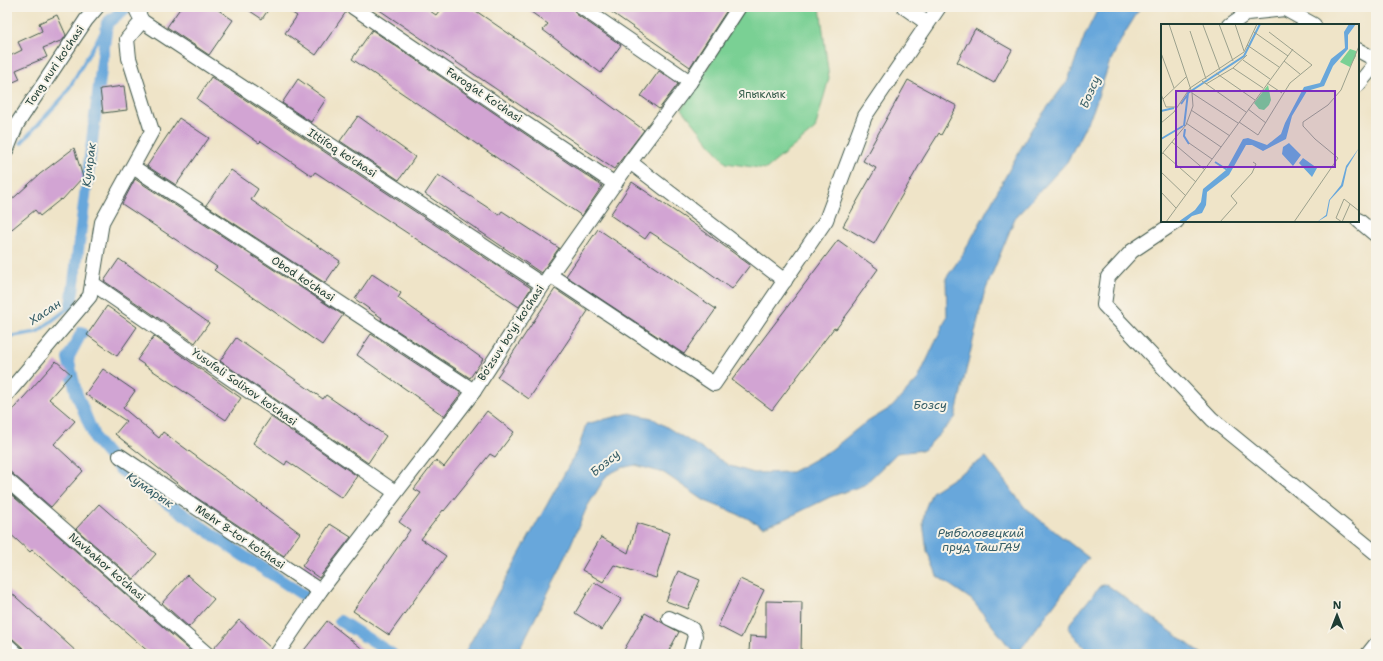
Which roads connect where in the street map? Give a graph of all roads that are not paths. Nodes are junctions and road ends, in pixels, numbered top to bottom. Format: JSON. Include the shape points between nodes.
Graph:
{"nodes":[{"id":1,"x":97,"y":7,"type":"edge"},
{"id":2,"x":353,"y":7,"type":"edge"},
{"id":3,"x":580,"y":7,"type":"edge"},
{"id":4,"x":739,"y":7,"type":"edge"},
{"id":5,"x":904,"y":7,"type":"edge"},
{"id":6,"x":939,"y":7,"type":"edge"},
{"id":7,"x":138,"y":12,"type":"edge"},
{"id":8,"x":928,"y":23,"type":"junction"},
{"id":9,"x":1231,"y":24,"type":"edge"},
{"id":10,"x":1312,"y":24,"type":"edge"},
{"id":11,"x":1359,"y":51,"type":"edge"},
{"id":12,"x":1376,"y":60,"type":"edge"},
{"id":13,"x":1376,"y":63,"type":"edge"},
{"id":14,"x":690,"y":82,"type":"junction"},
{"id":15,"x":1359,"y":83,"type":"edge"},
{"id":16,"x":8,"y":143,"type":"edge"},
{"id":17,"x":630,"y":162,"type":"junction"},
{"id":18,"x":133,"y":167,"type":"junction"},
{"id":19,"x":615,"y":184,"type":"junction"},
{"id":20,"x":1359,"y":221,"type":"edge"},
{"id":21,"x":1176,"y":222,"type":"edge"},
{"id":22,"x":1376,"y":235,"type":"edge"},
{"id":23,"x":546,"y":280,"type":"junction"},
{"id":24,"x":785,"y":281,"type":"junction"},
{"id":25,"x":92,"y":283,"type":"junction"},
{"id":26,"x":474,"y":391,"type":"junction"},
{"id":27,"x":7,"y":394,"type":"edge"},
{"id":28,"x":120,"y":456,"type":"dead end"},
{"id":29,"x":7,"y":480,"type":"edge"},
{"id":30,"x":395,"y":492,"type":"junction"},
{"id":31,"x":1376,"y":553,"type":"edge"},
{"id":32,"x":320,"y":591,"type":"junction"},
{"id":33,"x":669,"y":618,"type":"dead end"},
{"id":34,"x":1376,"y":644,"type":"edge"},
{"id":35,"x":7,"y":645,"type":"edge"},
{"id":36,"x":17,"y":654,"type":"edge"},
{"id":37,"x":208,"y":654,"type":"edge"},
{"id":38,"x":277,"y":654,"type":"edge"},
{"id":39,"x":690,"y":654,"type":"edge"},
{"id":40,"x":1368,"y":654,"type":"edge"}],
"edges":[{"from":1,"to":16,"type":"street","name":"Tong nuri ko'chasi","via":[[21,117]]},
{"from":2,"to":19,"type":"street","name":"Farog'at Ko'chasi"},
{"from":3,"to":14,"type":"street"},
{"from":4,"to":14,"type":"street","name":"Bo'zsuv bo'yi ko'chasi"},
{"from":5,"to":8,"type":"street"},
{"from":6,"to":8,"type":"street"},
{"from":7,"to":18,"type":"street","via":[[127,39],[129,58],[152,131]]},
{"from":7,"to":23,"type":"street","name":"Ittifoq ko'chasi"},
{"from":8,"to":24,"type":"street","via":[[865,116],[826,220]]},
{"from":9,"to":10,"type":"street","via":[[1247,13],[1285,9]]},
{"from":11,"to":12,"type":"street"},
{"from":13,"to":15,"type":"street"},
{"from":14,"to":17,"type":"street","name":"Bo'zsuv bo'yi ko'chasi"},
{"from":17,"to":19,"type":"street","name":"Bo'zsuv bo'yi ko'chasi"},
{"from":17,"to":24,"type":"street"},
{"from":18,"to":25,"type":"street","via":[[102,222]]},
{"from":18,"to":26,"type":"street","name":"Obod ko'chasi"},
{"from":19,"to":23,"type":"street","name":"Bo'zsuv bo'yi ko'chasi"},
{"from":20,"to":22,"type":"street"},
{"from":21,"to":31,"type":"street","via":[[1132,251],[1108,277],[1104,305],[1212,419]]},
{"from":23,"to":24,"type":"street","name":"Ittifoq ko'chasi","via":[[714,384]]},
{"from":23,"to":26,"type":"street","name":"Bo'zsuv bo'yi ko'chasi"},
{"from":25,"to":27,"type":"street","via":[[90,296]]},
{"from":25,"to":30,"type":"street","name":"Yusufali Solixov ko'chasi"},
{"from":26,"to":30,"type":"street","name":"Bo'zsuv bo'yi ko'chasi"},
{"from":28,"to":32,"type":"street","name":"Mehr 8-tor ko'chasi"},
{"from":29,"to":37,"type":"street","name":"Navbahor ko'chasi"},
{"from":30,"to":32,"type":"street","name":"Bo'zsuv bo'yi ko'chasi"},
{"from":32,"to":38,"type":"street","name":"Bo'zsuv bo'yi ko'chasi"},
{"from":33,"to":39,"type":"street","via":[[692,629],[695,636]]},
{"from":34,"to":40,"type":"street"},
{"from":35,"to":36,"type":"street"}]}
